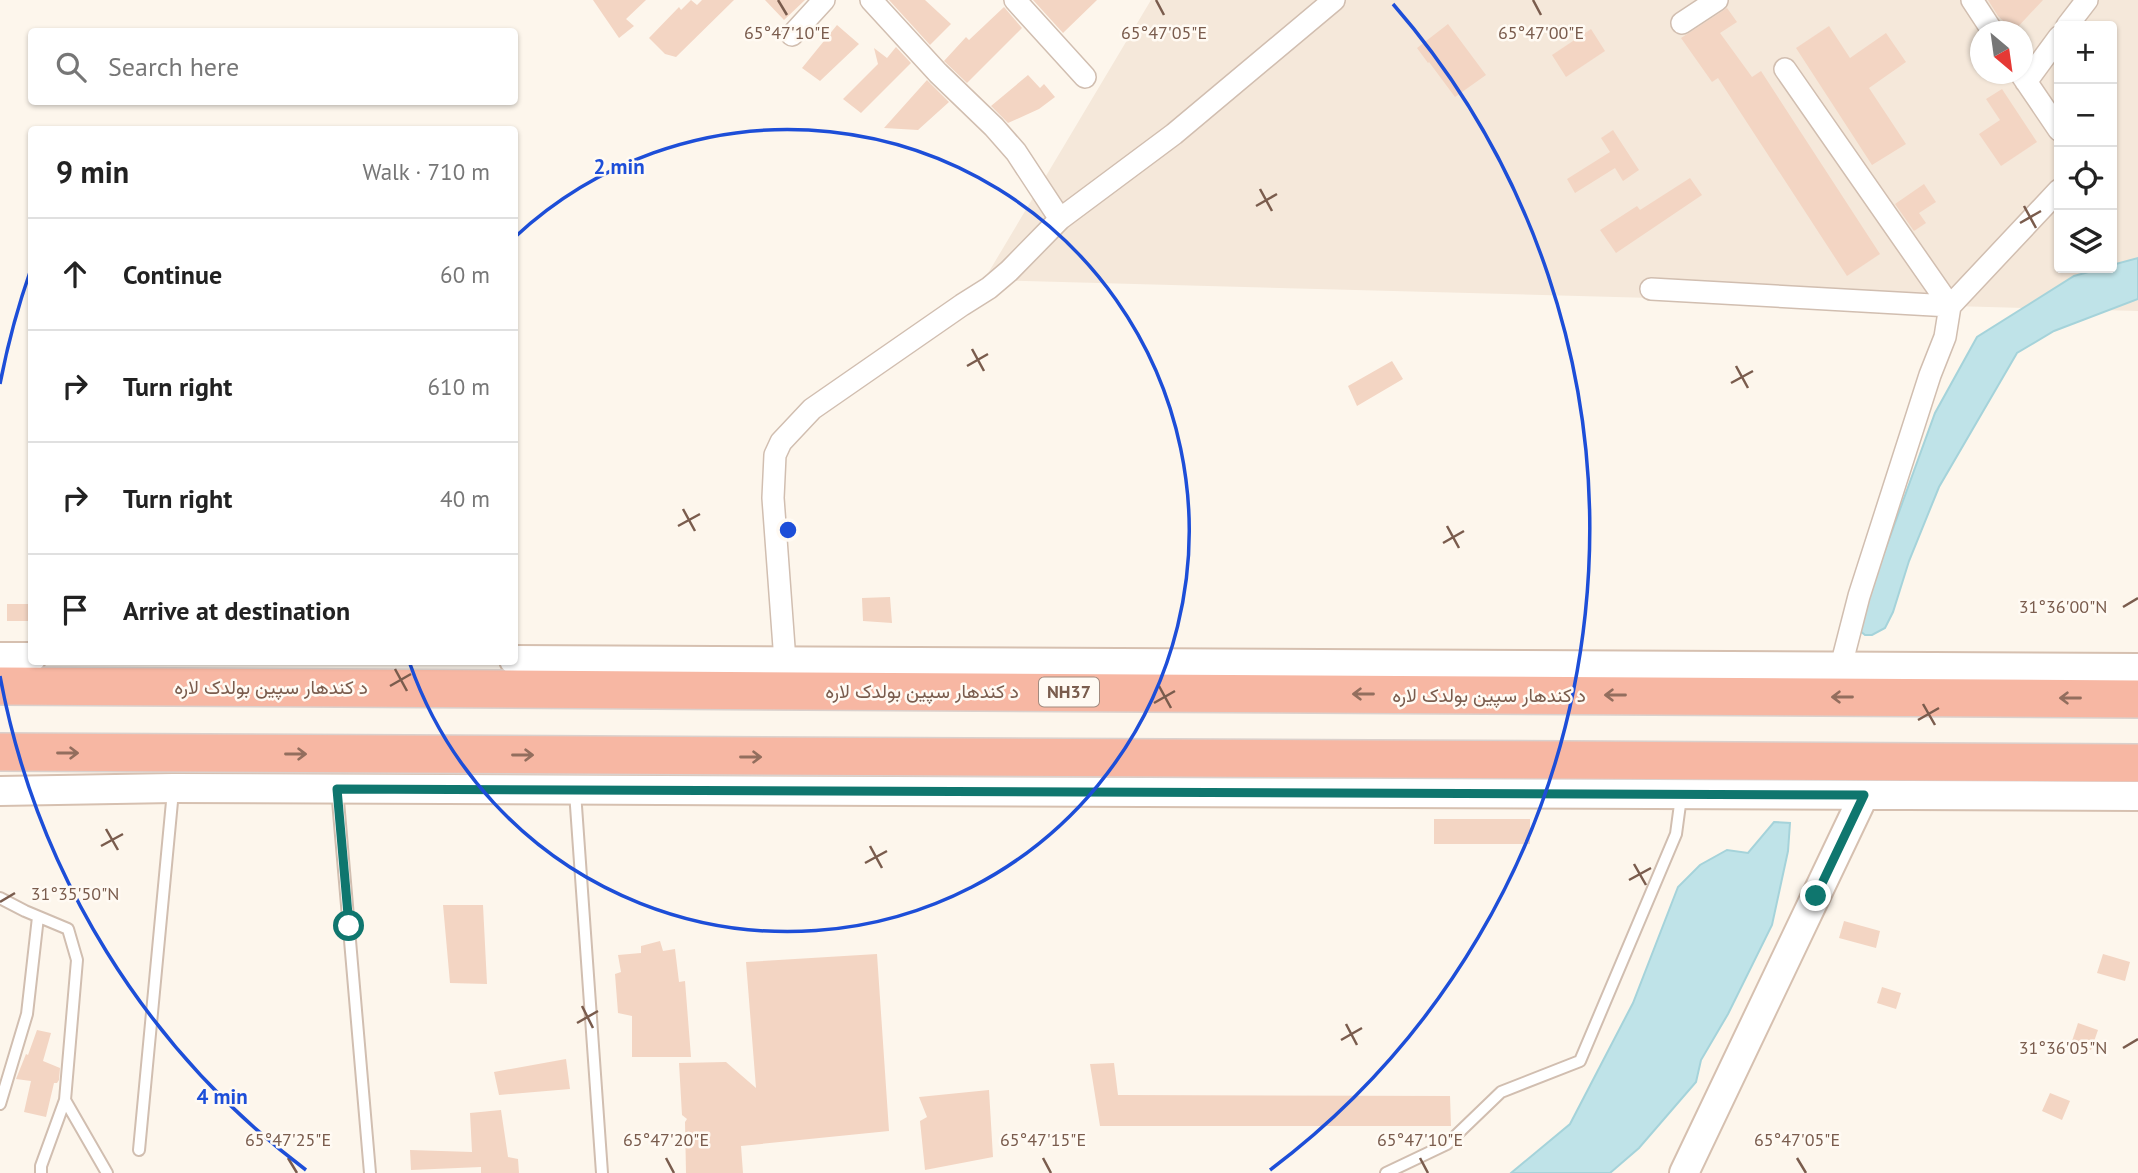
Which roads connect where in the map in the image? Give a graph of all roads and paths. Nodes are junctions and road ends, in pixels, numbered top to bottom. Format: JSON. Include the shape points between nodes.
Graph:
{"nodes":[{"id":1,"x":824,"y":0,"type":"edge"},
{"id":2,"x":871,"y":0,"type":"edge"},
{"id":3,"x":1015,"y":0,"type":"edge"},
{"id":4,"x":1335,"y":0,"type":"edge"},
{"id":5,"x":1717,"y":0,"type":"edge"},
{"id":6,"x":1972,"y":0,"type":"edge"},
{"id":7,"x":2087,"y":0,"type":"edge"},
{"id":8,"x":1986,"y":21,"type":"edge"},
{"id":9,"x":2071,"y":21,"type":"edge"},
{"id":10,"x":1682,"y":23,"type":"dead end"},
{"id":11,"x":792,"y":35,"type":"dead end"},
{"id":12,"x":2054,"y":43,"type":"edge"},
{"id":13,"x":2033,"y":67,"type":"edge"},
{"id":14,"x":1785,"y":69,"type":"dead end"},
{"id":15,"x":1085,"y":78,"type":"dead end"},
{"id":16,"x":2028,"y":84,"type":"edge"},
{"id":17,"x":2054,"y":123,"type":"edge"},
{"id":18,"x":2054,"y":195,"type":"edge"},
{"id":19,"x":1060,"y":219,"type":"junction"},
{"id":20,"x":1651,"y":289,"type":"dead end"},
{"id":21,"x":1950,"y":306,"type":"junction"},
{"id":22,"x":0,"y":657,"type":"edge"},
{"id":23,"x":28,"y":657,"type":"edge"},
{"id":24,"x":518,"y":660,"type":"edge"},
{"id":25,"x":785,"y":661,"type":"junction"},
{"id":26,"x":1841,"y":666,"type":"junction"},
{"id":27,"x":2138,"y":668,"type":"edge"},
{"id":28,"x":0,"y":686,"type":"edge"},
{"id":29,"x":2138,"y":699,"type":"edge"},
{"id":30,"x":0,"y":752,"type":"edge"},
{"id":31,"x":2138,"y":763,"type":"edge"},
{"id":32,"x":173,"y":788,"type":"junction"},
{"id":33,"x":337,"y":789,"type":"junction"},
{"id":34,"x":575,"y":789,"type":"junction"},
{"id":35,"x":0,"y":791,"type":"edge"},
{"id":36,"x":1682,"y":794,"type":"junction"},
{"id":37,"x":1864,"y":795,"type":"junction"},
{"id":38,"x":2138,"y":796,"type":"edge"},
{"id":39,"x":0,"y":898,"type":"edge"},
{"id":40,"x":38,"y":917,"type":"junction"},
{"id":41,"x":65,"y":1100,"type":"junction"},
{"id":42,"x":0,"y":1104,"type":"edge"},
{"id":43,"x":139,"y":1150,"type":"dead end"},
{"id":44,"x":41,"y":1173,"type":"edge"},
{"id":45,"x":107,"y":1173,"type":"edge"},
{"id":46,"x":370,"y":1173,"type":"edge"},
{"id":47,"x":602,"y":1173,"type":"edge"},
{"id":48,"x":1386,"y":1173,"type":"edge"},
{"id":49,"x":1684,"y":1173,"type":"edge"}],
"edges":[{"from":1,"to":11,"type":"street"},
{"from":2,"to":19,"type":"street","via":[[1016,152]]},
{"from":3,"to":15,"type":"street"},
{"from":4,"to":19,"type":"street","via":[[1174,134]]},
{"from":5,"to":10,"type":"street"},
{"from":6,"to":8,"type":"street"},
{"from":7,"to":9,"type":"street"},
{"from":12,"to":13,"type":"street"},
{"from":14,"to":21,"type":"street"},
{"from":16,"to":17,"type":"street"},
{"from":18,"to":21,"type":"street"},
{"from":19,"to":25,"type":"street","via":[[989,288],[812,409],[781,442],[775,455],[773,498]]},
{"from":20,"to":21,"type":"street"},
{"from":21,"to":26,"type":"street","via":[[1945,337],[1859,596]]},
{"from":22,"to":23,"type":"street"},
{"from":24,"to":25,"type":"street"},
{"from":25,"to":26,"type":"street"},
{"from":26,"to":27,"type":"street"},
{"from":29,"to":28,"type":"highway","name":"د کندهار سپین بولدک لاره","number":"NH37","one_way":true},
{"from":30,"to":31,"type":"highway","one_way":true},
{"from":32,"to":33,"type":"street"},
{"from":32,"to":35,"type":"street"},
{"from":32,"to":43,"type":"lane"},
{"from":33,"to":34,"type":"street"},
{"from":33,"to":46,"type":"lane"},
{"from":34,"to":36,"type":"street"},
{"from":34,"to":47,"type":"lane"},
{"from":36,"to":37,"type":"street"},
{"from":36,"to":48,"type":"lane","via":[[1676,834],[1580,1061],[1501,1092],[1447,1144]]},
{"from":37,"to":38,"type":"street"},
{"from":37,"to":49,"type":"street"},
{"from":39,"to":40,"type":"lane"},
{"from":40,"to":41,"type":"lane","via":[[68,929],[77,960]]},
{"from":40,"to":42,"type":"lane","via":[[27,1014]]},
{"from":41,"to":44,"type":"lane"},
{"from":41,"to":45,"type":"lane"}]}
